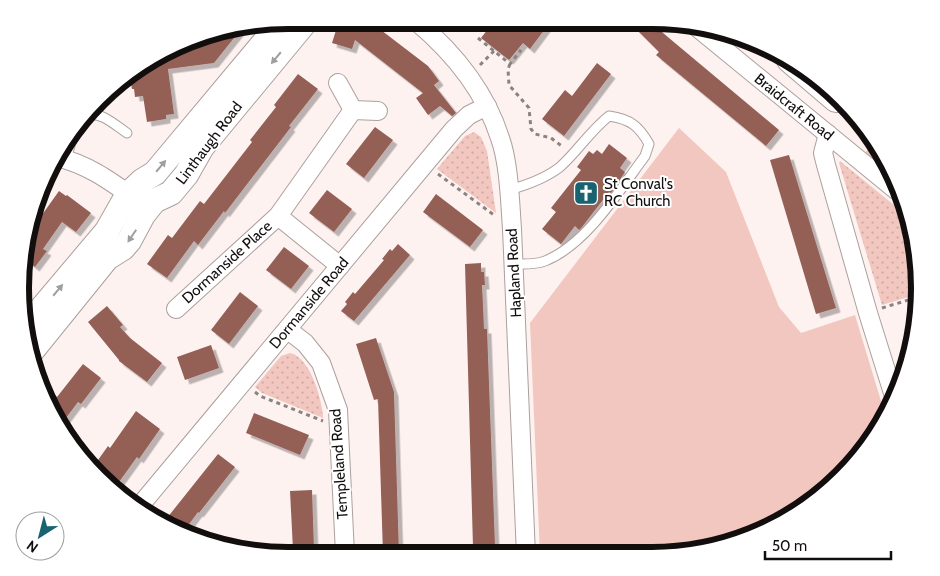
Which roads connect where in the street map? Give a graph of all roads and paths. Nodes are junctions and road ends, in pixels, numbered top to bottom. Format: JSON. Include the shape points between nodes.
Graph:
{"nodes":[{"id":1,"x":275,"y":29,"type":"edge"},
{"id":2,"x":300,"y":29,"type":"edge"},
{"id":3,"x":424,"y":29,"type":"edge"},
{"id":4,"x":706,"y":35,"type":"edge"},
{"id":5,"x":478,"y":38,"type":"dead end"},
{"id":6,"x":522,"y":50,"type":"dead end"},
{"id":7,"x":494,"y":51,"type":"junction"},
{"id":8,"x":510,"y":64,"type":"junction"},
{"id":9,"x":477,"y":69,"type":"dead end"},
{"id":10,"x":338,"y":83,"type":"dead end"},
{"id":11,"x":487,"y":106,"type":"junction"},
{"id":12,"x":353,"y":110,"type":"junction"},
{"id":13,"x":378,"y":111,"type":"dead end"},
{"id":14,"x":96,"y":114,"type":"edge"},
{"id":15,"x":126,"y":133,"type":"dead end"},
{"id":16,"x":828,"y":134,"type":"junction"},
{"id":17,"x":571,"y":154,"type":"junction"},
{"id":18,"x":63,"y":159,"type":"edge"},
{"id":19,"x":425,"y":164,"type":"junction"},
{"id":20,"x":890,"y":185,"type":"edge"},
{"id":21,"x":509,"y":190,"type":"junction"},
{"id":22,"x":128,"y":194,"type":"junction"},
{"id":23,"x":148,"y":208,"type":"junction"},
{"id":24,"x":278,"y":216,"type":"junction"},
{"id":25,"x":512,"y":229,"type":"junction"},
{"id":26,"x":514,"y":264,"type":"junction"},
{"id":27,"x":340,"y":266,"type":"junction"},
{"id":28,"x":911,"y":299,"type":"edge"},
{"id":29,"x":176,"y":309,"type":"dead end"},
{"id":30,"x":868,"y":313,"type":"junction"},
{"id":31,"x":31,"y":321,"type":"edge"},
{"id":32,"x":288,"y":330,"type":"junction"},
{"id":33,"x":36,"y":345,"type":"edge"},
{"id":34,"x":891,"y":388,"type":"edge"},
{"id":35,"x":260,"y":396,"type":"dead end"},
{"id":36,"x":338,"y":426,"type":"junction"},
{"id":37,"x":142,"y":503,"type":"edge"},
{"id":38,"x":345,"y":547,"type":"edge"},
{"id":39,"x":526,"y":547,"type":"edge"}],
"edges":[{"from":22,"to":1,"type":"street","name":"Linthaugh Road","one_way":true,"via":[[155,173]]},
{"from":2,"to":23,"type":"street","name":"Linthaugh Road","one_way":true,"via":[[202,147],[171,193]]},
{"from":3,"to":11,"type":"street","name":"Hapland Road","via":[[461,65]]},
{"from":4,"to":16,"type":"street","name":"Braidcraft Road"},
{"from":5,"to":7,"type":"path"},
{"from":6,"to":8,"type":"path"},
{"from":7,"to":8,"type":"path"},
{"from":7,"to":9,"type":"path"},
{"from":8,"to":17,"type":"path","via":[[509,85],[529,108],[531,129],[535,134],[551,138]]},
{"from":10,"to":12,"type":"street"},
{"from":11,"to":19,"type":"street","name":"Dormanside Road","via":[[469,115],[454,129]]},
{"from":11,"to":21,"type":"street","name":"Hapland Road","via":[[500,139]]},
{"from":12,"to":13,"type":"street"},
{"from":12,"to":24,"type":"street","name":"Dormanside Place"},
{"from":14,"to":15,"type":"lane"},
{"from":16,"to":20,"type":"street","name":"Braidcraft Road"},
{"from":16,"to":30,"type":"street","via":[[823,153]]},
{"from":17,"to":21,"type":"lane","via":[[560,167],[543,177]]},
{"from":17,"to":26,"type":"lane","via":[[609,116],[625,118],[642,131],[649,144],[645,156],[585,234],[544,261]]},
{"from":18,"to":22,"type":"street","via":[[92,169]]},
{"from":19,"to":25,"type":"path"},
{"from":19,"to":27,"type":"street","name":"Dormanside Road"},
{"from":21,"to":25,"type":"street","name":"Hapland Road"},
{"from":22,"to":23,"type":"street"},
{"from":31,"to":22,"type":"street","name":"Linthaugh Road","one_way":true,"via":[[107,231]]},
{"from":23,"to":33,"type":"street","name":"Linthaugh Road","one_way":true,"via":[[130,241],[107,258]]},
{"from":24,"to":27,"type":"street","name":"Dormanside Place"},
{"from":24,"to":29,"type":"street","name":"Dormanside Place"},
{"from":25,"to":26,"type":"street","name":"Hapland Road"},
{"from":26,"to":39,"type":"street","name":"Hapland Road"},
{"from":27,"to":32,"type":"street","name":"Dormanside Road"},
{"from":28,"to":30,"type":"path"},
{"from":30,"to":34,"type":"street"},
{"from":32,"to":36,"type":"street","name":"Templeland Road","via":[[321,362],[338,410]]},
{"from":32,"to":37,"type":"street","name":"Dormanside Road"},
{"from":35,"to":36,"type":"path"},
{"from":36,"to":38,"type":"street","name":"Templeland Road"}]}
